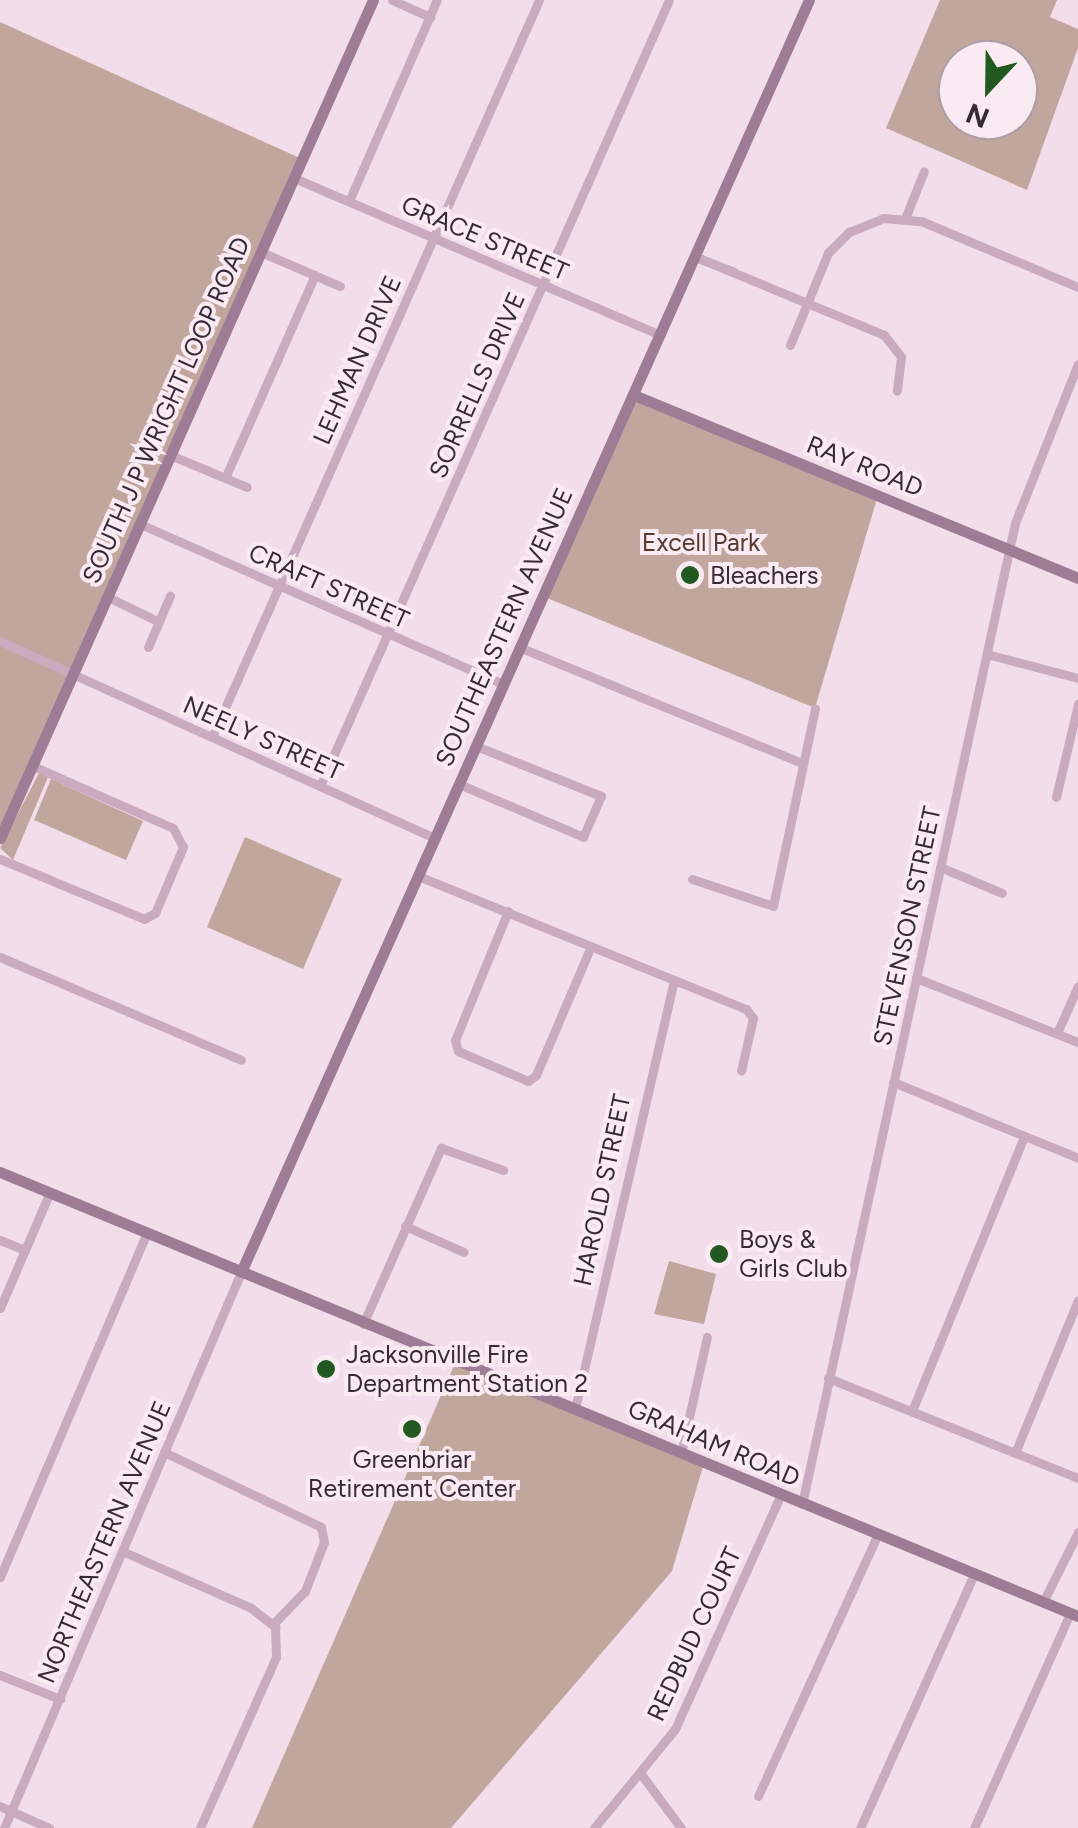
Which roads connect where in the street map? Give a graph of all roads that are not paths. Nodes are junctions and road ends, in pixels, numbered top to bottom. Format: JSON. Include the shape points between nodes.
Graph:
{"nodes":[{"id":1,"x":373,"y":0,"type":"edge"},
{"id":2,"x":392,"y":0,"type":"edge"},
{"id":3,"x":437,"y":0,"type":"edge"},
{"id":4,"x":538,"y":0,"type":"edge"},
{"id":5,"x":669,"y":0,"type":"edge"},
{"id":6,"x":809,"y":0,"type":"edge"},
{"id":7,"x":430,"y":17,"type":"junction"},
{"id":8,"x":924,"y":171,"type":"dead end"},
{"id":9,"x":294,"y":178,"type":"junction"},
{"id":10,"x":349,"y":201,"type":"junction"},
{"id":11,"x":906,"y":216,"type":"junction"},
{"id":12,"x":434,"y":238,"type":"junction"},
{"id":13,"x":261,"y":252,"type":"junction"},
{"id":14,"x":696,"y":257,"type":"junction"},
{"id":15,"x":315,"y":275,"type":"junction"},
{"id":16,"x":543,"y":284,"type":"junction"},
{"id":17,"x":340,"y":286,"type":"dead end"},
{"id":18,"x":1078,"y":287,"type":"edge"},
{"id":19,"x":806,"y":303,"type":"junction"},
{"id":20,"x":661,"y":335,"type":"junction"},
{"id":21,"x":790,"y":345,"type":"dead end"},
{"id":22,"x":1078,"y":364,"type":"edge"},
{"id":23,"x":898,"y":392,"type":"dead end"},
{"id":24,"x":634,"y":395,"type":"junction"},
{"id":25,"x":170,"y":454,"type":"junction"},
{"id":26,"x":225,"y":478,"type":"junction"},
{"id":27,"x":247,"y":487,"type":"dead end"},
{"id":28,"x":140,"y":524,"type":"junction"},
{"id":29,"x":1010,"y":550,"type":"junction"},
{"id":30,"x":1078,"y":578,"type":"edge"},
{"id":31,"x":279,"y":586,"type":"junction"},
{"id":32,"x":170,"y":596,"type":"dead end"},
{"id":33,"x":108,"y":597,"type":"junction"},
{"id":34,"x":159,"y":622,"type":"junction"},
{"id":35,"x":388,"y":634,"type":"junction"},
{"id":36,"x":0,"y":641,"type":"edge"},
{"id":37,"x":148,"y":647,"type":"dead end"},
{"id":38,"x":520,"y":647,"type":"junction"},
{"id":39,"x":987,"y":654,"type":"junction"},
{"id":40,"x":74,"y":675,"type":"junction"},
{"id":41,"x":1078,"y":678,"type":"edge"},
{"id":42,"x":503,"y":684,"type":"junction"},
{"id":43,"x":1078,"y":704,"type":"edge"},
{"id":44,"x":815,"y":708,"type":"dead end"},
{"id":45,"x":212,"y":737,"type":"junction"},
{"id":46,"x":476,"y":746,"type":"junction"},
{"id":47,"x":802,"y":764,"type":"junction"},
{"id":48,"x":34,"y":766,"type":"junction"},
{"id":49,"x":459,"y":784,"type":"junction"},
{"id":50,"x":320,"y":786,"type":"junction"},
{"id":51,"x":1056,"y":797,"type":"dead end"},
{"id":52,"x":0,"y":838,"type":"edge"},
{"id":53,"x":435,"y":838,"type":"junction"},
{"id":54,"x":0,"y":858,"type":"edge"},
{"id":55,"x":940,"y":867,"type":"junction"},
{"id":56,"x":418,"y":876,"type":"junction"},
{"id":57,"x":692,"y":878,"type":"dead end"},
{"id":58,"x":1002,"y":894,"type":"dead end"},
{"id":59,"x":508,"y":912,"type":"junction"},
{"id":60,"x":591,"y":946,"type":"junction"},
{"id":61,"x":0,"y":957,"type":"edge"},
{"id":62,"x":916,"y":978,"type":"junction"},
{"id":63,"x":674,"y":981,"type":"junction"},
{"id":64,"x":1078,"y":986,"type":"edge"},
{"id":65,"x":1057,"y":1033,"type":"junction"},
{"id":66,"x":1078,"y":1042,"type":"edge"},
{"id":67,"x":242,"y":1060,"type":"dead end"},
{"id":68,"x":742,"y":1071,"type":"dead end"},
{"id":69,"x":893,"y":1082,"type":"junction"},
{"id":70,"x":1024,"y":1136,"type":"junction"},
{"id":71,"x":1078,"y":1158,"type":"edge"},
{"id":72,"x":503,"y":1170,"type":"dead end"},
{"id":73,"x":0,"y":1172,"type":"edge"},
{"id":74,"x":48,"y":1194,"type":"junction"},
{"id":75,"x":405,"y":1226,"type":"junction"},
{"id":76,"x":147,"y":1232,"type":"junction"},
{"id":77,"x":0,"y":1240,"type":"edge"},
{"id":78,"x":25,"y":1250,"type":"junction"},
{"id":79,"x":464,"y":1252,"type":"dead end"},
{"id":80,"x":241,"y":1272,"type":"junction"},
{"id":81,"x":1078,"y":1300,"type":"edge"},
{"id":82,"x":0,"y":1308,"type":"edge"},
{"id":83,"x":363,"y":1324,"type":"junction"},
{"id":84,"x":706,"y":1337,"type":"dead end"},
{"id":85,"x":828,"y":1378,"type":"junction"},
{"id":86,"x":575,"y":1409,"type":"junction"},
{"id":87,"x":912,"y":1411,"type":"junction"},
{"id":88,"x":164,"y":1452,"type":"junction"},
{"id":89,"x":1015,"y":1452,"type":"junction"},
{"id":90,"x":682,"y":1453,"type":"junction"},
{"id":91,"x":1078,"y":1478,"type":"edge"},
{"id":92,"x":780,"y":1496,"type":"junction"},
{"id":93,"x":802,"y":1504,"type":"junction"},
{"id":94,"x":1078,"y":1532,"type":"edge"},
{"id":95,"x":878,"y":1534,"type":"junction"},
{"id":96,"x":122,"y":1550,"type":"junction"},
{"id":97,"x":974,"y":1574,"type":"junction"},
{"id":98,"x":0,"y":1577,"type":"edge"},
{"id":99,"x":1044,"y":1602,"type":"junction"},
{"id":100,"x":1074,"y":1614,"type":"edge"},
{"id":101,"x":273,"y":1624,"type":"junction"},
{"id":102,"x":0,"y":1675,"type":"edge"},
{"id":103,"x":60,"y":1699,"type":"junction"},
{"id":104,"x":641,"y":1774,"type":"junction"},
{"id":105,"x":758,"y":1796,"type":"dead end"},
{"id":106,"x":0,"y":1806,"type":"edge"},
{"id":107,"x":11,"y":1810,"type":"junction"},
{"id":108,"x":4,"y":1828,"type":"edge"},
{"id":109,"x":49,"y":1828,"type":"edge"},
{"id":110,"x":200,"y":1828,"type":"edge"},
{"id":111,"x":594,"y":1828,"type":"edge"},
{"id":112,"x":681,"y":1828,"type":"edge"},
{"id":113,"x":860,"y":1828,"type":"edge"},
{"id":114,"x":974,"y":1828,"type":"edge"}],
"edges":[{"from":1,"to":9,"type":"main road","name":"SOUTH J P WRIGHT LOOP ROAD"},
{"from":2,"to":7,"type":"street"},
{"from":3,"to":7,"type":"street"},
{"from":4,"to":12,"type":"street","name":"LEHMAN DRIVE"},
{"from":5,"to":16,"type":"street","name":"SORRELLS DRIVE"},
{"from":6,"to":14,"type":"main road","name":"SOUTHEASTERN AVENUE"},
{"from":7,"to":10,"type":"street"},
{"from":8,"to":11,"type":"street"},
{"from":9,"to":10,"type":"street","name":"GRACE STREET"},
{"from":9,"to":13,"type":"main road","name":"SOUTH J P WRIGHT LOOP ROAD"},
{"from":10,"to":12,"type":"street","name":"GRACE STREET"},
{"from":11,"to":18,"type":"street"},
{"from":11,"to":19,"type":"street","via":[[870,222],[838,242]]},
{"from":12,"to":16,"type":"street","name":"GRACE STREET"},
{"from":12,"to":31,"type":"street","name":"LEHMAN DRIVE"},
{"from":13,"to":15,"type":"street"},
{"from":13,"to":25,"type":"main road","name":"SOUTH J P WRIGHT LOOP ROAD"},
{"from":14,"to":19,"type":"street"},
{"from":14,"to":20,"type":"main road","name":"SOUTHEASTERN AVENUE"},
{"from":15,"to":17,"type":"street"},
{"from":15,"to":26,"type":"street"},
{"from":16,"to":20,"type":"street","name":"GRACE STREET"},
{"from":16,"to":35,"type":"street","name":"SORRELLS DRIVE"},
{"from":19,"to":21,"type":"street"},
{"from":19,"to":23,"type":"street","via":[[891,341],[903,366]]},
{"from":20,"to":24,"type":"main road","name":"SOUTHEASTERN AVENUE"},
{"from":22,"to":29,"type":"street","name":"STEVENSON STREET"},
{"from":24,"to":29,"type":"main road","name":"RAY ROAD"},
{"from":24,"to":38,"type":"main road","name":"SOUTHEASTERN AVENUE"},
{"from":25,"to":26,"type":"street"},
{"from":25,"to":28,"type":"main road","name":"SOUTH J P WRIGHT LOOP ROAD"},
{"from":26,"to":27,"type":"street"},
{"from":28,"to":31,"type":"street","name":"CRAFT STREET"},
{"from":28,"to":33,"type":"main road","name":"SOUTH J P WRIGHT LOOP ROAD"},
{"from":29,"to":30,"type":"main road","name":"RAY ROAD"},
{"from":29,"to":39,"type":"street","name":"STEVENSON STREET"},
{"from":31,"to":35,"type":"street","name":"CRAFT STREET"},
{"from":31,"to":45,"type":"street","name":"LEHMAN DRIVE"},
{"from":32,"to":34,"type":"street"},
{"from":33,"to":34,"type":"street"},
{"from":33,"to":40,"type":"main road","name":"SOUTH J P WRIGHT LOOP ROAD"},
{"from":34,"to":37,"type":"street"},
{"from":35,"to":42,"type":"street","name":"CRAFT STREET"},
{"from":35,"to":50,"type":"street","name":"SORRELLS DRIVE"},
{"from":36,"to":40,"type":"street","name":"NEELY STREET"},
{"from":38,"to":42,"type":"main road","name":"SOUTHEASTERN AVENUE"},
{"from":38,"to":47,"type":"street"},
{"from":39,"to":41,"type":"street"},
{"from":39,"to":55,"type":"street","name":"STEVENSON STREET"},
{"from":40,"to":45,"type":"street","name":"NEELY STREET"},
{"from":40,"to":48,"type":"main road","name":"SOUTH J P WRIGHT LOOP ROAD"},
{"from":42,"to":46,"type":"main road","name":"SOUTHEASTERN AVENUE"},
{"from":43,"to":51,"type":"street"},
{"from":44,"to":47,"type":"street"},
{"from":45,"to":50,"type":"street","name":"NEELY STREET"},
{"from":46,"to":49,"type":"main road","name":"SOUTHEASTERN AVENUE"},
{"from":46,"to":49,"type":"street","via":[[601,796],[583,838]]},
{"from":47,"to":57,"type":"street","via":[[773,906]]},
{"from":48,"to":52,"type":"main road","name":"SOUTH J P WRIGHT LOOP ROAD"},
{"from":48,"to":54,"type":"street","via":[[173,828],[184,848],[154,913],[144,919]]},
{"from":49,"to":53,"type":"main road","name":"SOUTHEASTERN AVENUE"},
{"from":50,"to":53,"type":"street","name":"NEELY STREET"},
{"from":53,"to":56,"type":"main road","name":"SOUTHEASTERN AVENUE"},
{"from":55,"to":58,"type":"street"},
{"from":55,"to":62,"type":"street","name":"STEVENSON STREET"},
{"from":56,"to":59,"type":"street"},
{"from":56,"to":80,"type":"main road","name":"SOUTHEASTERN AVENUE"},
{"from":59,"to":60,"type":"street"},
{"from":59,"to":60,"type":"street","via":[[455,1040],[458,1051],[528,1081]]},
{"from":60,"to":63,"type":"street"},
{"from":61,"to":67,"type":"street"},
{"from":62,"to":65,"type":"street"},
{"from":62,"to":69,"type":"street","name":"STEVENSON STREET"},
{"from":63,"to":68,"type":"street","via":[[746,1009],[752,1027]]},
{"from":63,"to":86,"type":"street","name":"HAROLD STREET"},
{"from":64,"to":65,"type":"street"},
{"from":65,"to":66,"type":"street"},
{"from":69,"to":70,"type":"street"},
{"from":69,"to":85,"type":"street","name":"STEVENSON STREET"},
{"from":70,"to":71,"type":"street"},
{"from":70,"to":87,"type":"street"},
{"from":72,"to":75,"type":"street","via":[[450,1146],[436,1157]]},
{"from":73,"to":74,"type":"main road","name":"GRAHAM ROAD"},
{"from":74,"to":76,"type":"main road","name":"GRAHAM ROAD"},
{"from":74,"to":78,"type":"street"},
{"from":75,"to":79,"type":"street"},
{"from":75,"to":83,"type":"street"},
{"from":76,"to":80,"type":"main road","name":"GRAHAM ROAD"},
{"from":76,"to":98,"type":"street"},
{"from":77,"to":78,"type":"street"},
{"from":78,"to":82,"type":"street"},
{"from":80,"to":83,"type":"main road","name":"GRAHAM ROAD"},
{"from":80,"to":88,"type":"street","name":"NORTHEASTERN AVENUE"},
{"from":81,"to":89,"type":"street"},
{"from":83,"to":86,"type":"main road","name":"GRAHAM ROAD"},
{"from":84,"to":90,"type":"street"},
{"from":85,"to":87,"type":"street"},
{"from":85,"to":93,"type":"street","name":"STEVENSON STREET"},
{"from":86,"to":90,"type":"main road","name":"GRAHAM ROAD"},
{"from":87,"to":89,"type":"street"},
{"from":88,"to":96,"type":"street","name":"NORTHEASTERN AVENUE"},
{"from":88,"to":101,"type":"street","via":[[321,1527],[324,1542],[304,1590]]},
{"from":89,"to":91,"type":"street"},
{"from":90,"to":92,"type":"main road","name":"GRAHAM ROAD"},
{"from":92,"to":93,"type":"main road","name":"GRAHAM ROAD"},
{"from":92,"to":104,"type":"street","name":"REDBUD COURT","via":[[674,1729]]},
{"from":93,"to":95,"type":"main road","name":"GRAHAM ROAD"},
{"from":94,"to":99,"type":"street"},
{"from":95,"to":97,"type":"main road","name":"GRAHAM ROAD"},
{"from":95,"to":105,"type":"street"},
{"from":96,"to":101,"type":"street"},
{"from":96,"to":103,"type":"street","name":"NORTHEASTERN AVENUE"},
{"from":97,"to":99,"type":"main road","name":"GRAHAM ROAD"},
{"from":97,"to":113,"type":"street"},
{"from":99,"to":100,"type":"main road","name":"GRAHAM ROAD"},
{"from":100,"to":114,"type":"street"},
{"from":101,"to":110,"type":"street","via":[[276,1657]]},
{"from":102,"to":103,"type":"street"},
{"from":103,"to":107,"type":"street","name":"NORTHEASTERN AVENUE"},
{"from":104,"to":111,"type":"street","name":"REDBUD COURT"},
{"from":104,"to":112,"type":"street"},
{"from":106,"to":107,"type":"street"},
{"from":107,"to":108,"type":"street","name":"NORTHEASTERN AVENUE"},
{"from":107,"to":109,"type":"street"}]}
